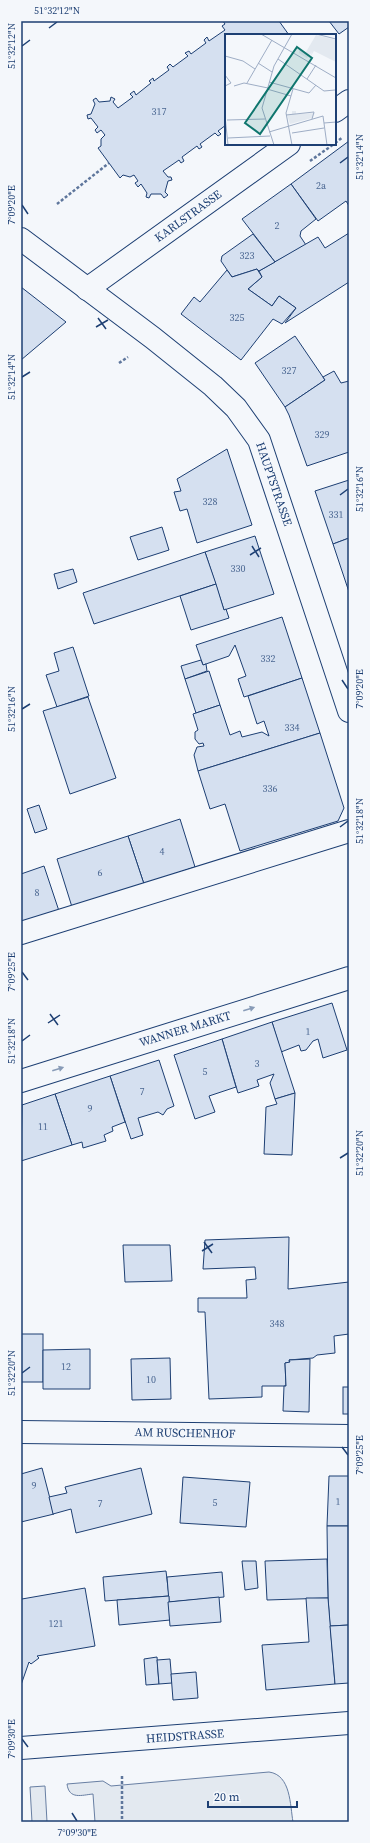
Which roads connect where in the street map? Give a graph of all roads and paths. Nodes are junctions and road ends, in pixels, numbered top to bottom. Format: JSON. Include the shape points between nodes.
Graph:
{"nodes":[{"id":1,"x":349,"y":101,"type":"edge"},
{"id":2,"x":336,"y":110,"type":"edge"},
{"id":3,"x":288,"y":145,"type":"edge"},
{"id":4,"x":109,"y":163,"type":"dead end"},
{"id":5,"x":57,"y":204,"type":"dead end"},
{"id":6,"x":21,"y":240,"type":"edge"},
{"id":7,"x":87,"y":289,"type":"junction"},
{"id":8,"x":128,"y":357,"type":"dead end"},
{"id":9,"x":119,"y":363,"type":"dead end"},
{"id":10,"x":349,"y":711,"type":"edge"},
{"id":11,"x":349,"y":831,"type":"edge"},
{"id":12,"x":21,"y":932,"type":"edge"},
{"id":13,"x":349,"y":978,"type":"edge"},
{"id":14,"x":21,"y":1081,"type":"edge"},
{"id":15,"x":21,"y":1432,"type":"edge"},
{"id":16,"x":349,"y":1436,"type":"edge"},
{"id":17,"x":349,"y":1723,"type":"edge"},
{"id":18,"x":21,"y":1748,"type":"edge"},
{"id":19,"x":122,"y":1776,"type":"dead end"},
{"id":20,"x":122,"y":1822,"type":"edge"}],
"edges":[{"from":1,"to":2,"type":"street"},
{"from":3,"to":7,"type":"street","name":"KARLSTRASSE"},
{"from":4,"to":5,"type":"path"},
{"from":6,"to":7,"type":"street","name":"HAUPTSTRASSE"},
{"from":7,"to":10,"type":"street","name":"HAUPTSTRASSE","via":[[213,386],[236,408],[259,440]]},
{"from":8,"to":9,"type":"path"},
{"from":11,"to":12,"type":"street"},
{"from":14,"to":13,"type":"street","name":"WANNER MARKT","one_way":true},
{"from":15,"to":16,"type":"street","name":"AM RUSCHENHOF"},
{"from":17,"to":18,"type":"street","name":"HEIDSTRASSE"},
{"from":19,"to":20,"type":"path"}]}
